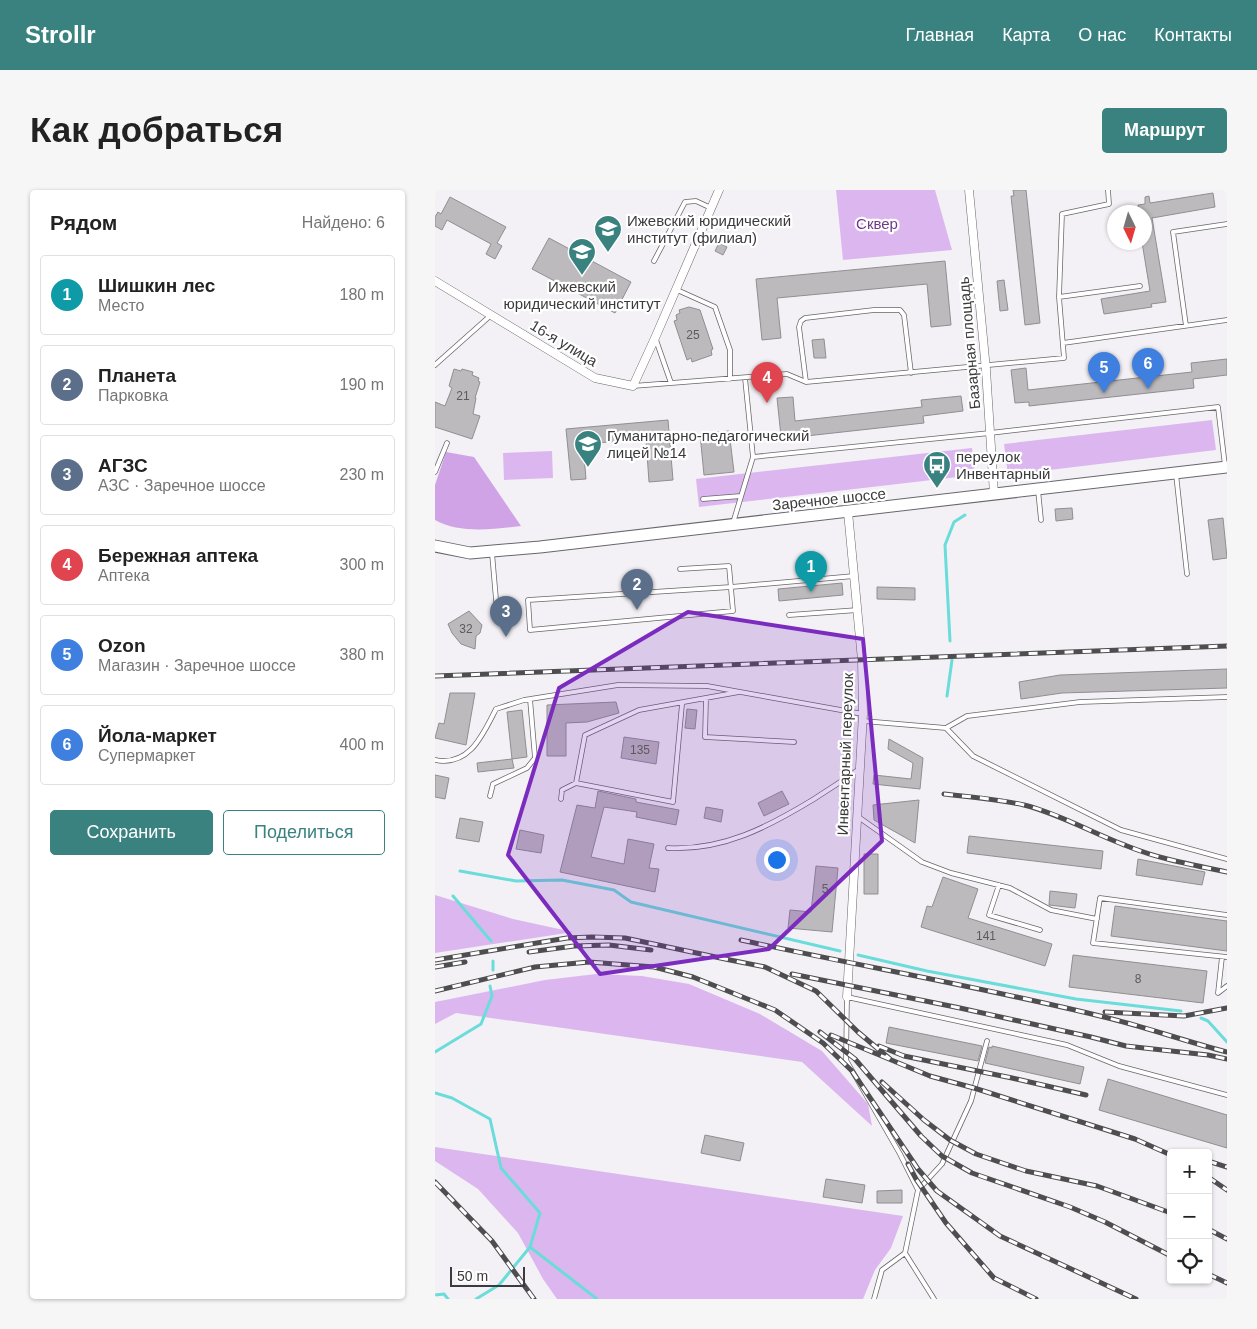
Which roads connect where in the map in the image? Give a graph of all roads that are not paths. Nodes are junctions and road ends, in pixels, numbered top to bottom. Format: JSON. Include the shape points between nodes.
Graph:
{"nodes":[{"id":1,"x":719,"y":190,"type":"edge"},
{"id":2,"x":969,"y":190,"type":"edge"},
{"id":3,"x":1108,"y":190,"type":"edge"},
{"id":4,"x":711,"y":208,"type":"junction"},
{"id":5,"x":1227,"y":224,"type":"edge"},
{"id":6,"x":655,"y":261,"type":"dead end"},
{"id":7,"x":435,"y":281,"type":"edge"},
{"id":8,"x":1140,"y":286,"type":"dead end"},
{"id":9,"x":675,"y":289,"type":"junction"},
{"id":10,"x":1059,"y":297,"type":"junction"},
{"id":11,"x":491,"y":316,"type":"junction"},
{"id":12,"x":1227,"y":320,"type":"edge"},
{"id":13,"x":1186,"y":326,"type":"junction"},
{"id":14,"x":655,"y":338,"type":"junction"},
{"id":15,"x":1063,"y":343,"type":"junction"},
{"id":16,"x":435,"y":365,"type":"edge"},
{"id":17,"x":985,"y":366,"type":"junction"},
{"id":18,"x":911,"y":373,"type":"junction"},
{"id":19,"x":745,"y":378,"type":"junction"},
{"id":20,"x":731,"y":379,"type":"junction"},
{"id":21,"x":806,"y":382,"type":"junction"},
{"id":22,"x":671,"y":383,"type":"junction"},
{"id":23,"x":633,"y":386,"type":"junction"},
{"id":24,"x":990,"y":433,"type":"junction"},
{"id":25,"x":447,"y":443,"type":"dead end"},
{"id":26,"x":753,"y":457,"type":"junction"},
{"id":27,"x":1226,"y":468,"type":"edge"},
{"id":28,"x":435,"y":472,"type":"edge"},
{"id":29,"x":1176,"y":474,"type":"junction"},
{"id":30,"x":1038,"y":490,"type":"junction"},
{"id":31,"x":994,"y":494,"type":"junction"},
{"id":32,"x":741,"y":496,"type":"junction"},
{"id":33,"x":703,"y":499,"type":"dead end"},
{"id":34,"x":848,"y":512,"type":"junction"},
{"id":35,"x":1041,"y":520,"type":"dead end"},
{"id":36,"x":732,"y":525,"type":"junction"},
{"id":37,"x":435,"y":546,"type":"edge"},
{"id":38,"x":492,"y":551,"type":"junction"},
{"id":39,"x":680,"y":569,"type":"dead end"},
{"id":40,"x":1187,"y":574,"type":"dead end"},
{"id":41,"x":854,"y":576,"type":"junction"},
{"id":42,"x":731,"y":587,"type":"junction"},
{"id":43,"x":858,"y":610,"type":"junction"},
{"id":44,"x":497,"y":611,"type":"dead end"},
{"id":45,"x":789,"y":615,"type":"dead end"},
{"id":46,"x":741,"y":692,"type":"junction"},
{"id":47,"x":1227,"y":697,"type":"edge"},
{"id":48,"x":530,"y":699,"type":"junction"},
{"id":49,"x":707,"y":699,"type":"junction"},
{"id":50,"x":682,"y":704,"type":"junction"},
{"id":51,"x":863,"y":718,"type":"junction"},
{"id":52,"x":947,"y":728,"type":"junction"},
{"id":53,"x":794,"y":742,"type":"dead end"},
{"id":54,"x":435,"y":760,"type":"edge"},
{"id":55,"x":860,"y":768,"type":"junction"},
{"id":56,"x":576,"y":783,"type":"junction"},
{"id":57,"x":490,"y":796,"type":"dead end"},
{"id":58,"x":561,"y":799,"type":"dead end"},
{"id":59,"x":857,"y":816,"type":"junction"},
{"id":60,"x":668,"y":848,"type":"dead end"},
{"id":61,"x":1227,"y":859,"type":"edge"},
{"id":62,"x":999,"y":885,"type":"junction"},
{"id":63,"x":1227,"y":915,"type":"edge"},
{"id":64,"x":1097,"y":919,"type":"junction"},
{"id":65,"x":1040,"y":930,"type":"dead end"},
{"id":66,"x":1225,"y":957,"type":"edge"},
{"id":67,"x":1227,"y":986,"type":"edge"},
{"id":68,"x":847,"y":997,"type":"junction"},
{"id":69,"x":987,"y":1041,"type":"dead end"},
{"id":70,"x":1227,"y":1095,"type":"edge"},
{"id":71,"x":918,"y":1190,"type":"junction"},
{"id":72,"x":905,"y":1253,"type":"junction"},
{"id":73,"x":874,"y":1299,"type":"edge"},
{"id":74,"x":934,"y":1299,"type":"edge"}],
"edges":[{"from":1,"to":4,"type":"street"},
{"from":2,"to":17,"type":"street","name":"Базарная площадь"},
{"from":3,"to":10,"type":"lane","via":[[1109,204],[1063,214]]},
{"from":4,"to":6,"type":"lane","via":[[696,201],[685,202]]},
{"from":4,"to":9,"type":"street"},
{"from":5,"to":13,"type":"lane","via":[[1173,232]]},
{"from":7,"to":11,"type":"street","name":"16-я улица"},
{"from":8,"to":10,"type":"lane"},
{"from":9,"to":14,"type":"street"},
{"from":9,"to":20,"type":"lane","via":[[715,307],[730,350]]},
{"from":10,"to":15,"type":"lane"},
{"from":11,"to":16,"type":"lane"},
{"from":11,"to":23,"type":"street","name":"16-я улица","via":[[595,378]]},
{"from":12,"to":13,"type":"lane"},
{"from":13,"to":15,"type":"lane"},
{"from":14,"to":22,"type":"lane"},
{"from":14,"to":23,"type":"street"},
{"from":15,"to":17,"type":"lane","via":[[1064,358]]},
{"from":17,"to":18,"type":"lane"},
{"from":17,"to":24,"type":"street","name":"Базарная площадь"},
{"from":18,"to":21,"type":"lane"},
{"from":18,"to":21,"type":"lane","via":[[904,315],[900,310],[874,310],[801,321]]},
{"from":19,"to":20,"type":"lane"},
{"from":19,"to":21,"type":"lane","via":[[787,374]]},
{"from":19,"to":26,"type":"lane"},
{"from":20,"to":22,"type":"lane"},
{"from":22,"to":23,"type":"lane"},
{"from":24,"to":26,"type":"lane"},
{"from":24,"to":27,"type":"lane","via":[[1218,407]]},
{"from":24,"to":31,"type":"street","name":"Базарная площадь"},
{"from":25,"to":28,"type":"lane"},
{"from":26,"to":32,"type":"lane"},
{"from":27,"to":29,"type":"main road","name":"Заречное шоссе"},
{"from":29,"to":30,"type":"main road","name":"Заречное шоссе"},
{"from":29,"to":40,"type":"lane"},
{"from":30,"to":31,"type":"main road","name":"Заречное шоссе"},
{"from":30,"to":35,"type":"lane"},
{"from":31,"to":34,"type":"main road","name":"Заречное шоссе"},
{"from":32,"to":33,"type":"lane"},
{"from":32,"to":36,"type":"lane"},
{"from":34,"to":36,"type":"main road","name":"Заречное шоссе"},
{"from":34,"to":41,"type":"street","name":"Инвентарный переулок"},
{"from":36,"to":38,"type":"main road","name":"Заречное шоссе"},
{"from":37,"to":38,"type":"main road","name":"Заречное шоссе","via":[[470,553]]},
{"from":38,"to":44,"type":"lane"},
{"from":39,"to":42,"type":"lane","via":[[729,566]]},
{"from":41,"to":42,"type":"lane"},
{"from":41,"to":43,"type":"street","name":"Инвентарный переулок"},
{"from":42,"to":42,"type":"lane","via":[[527,600],[530,630],[733,611]]},
{"from":43,"to":45,"type":"lane"},
{"from":43,"to":51,"type":"street","name":"Инвентарный переулок"},
{"from":46,"to":48,"type":"lane","via":[[707,686],[618,685]]},
{"from":46,"to":49,"type":"lane"},
{"from":46,"to":51,"type":"lane"},
{"from":47,"to":52,"type":"lane","via":[[1080,702],[967,716]]},
{"from":48,"to":54,"type":"lane","via":[[496,709],[478,744],[461,758]]},
{"from":48,"to":57,"type":"lane","via":[[535,758],[527,768],[493,784]]},
{"from":49,"to":50,"type":"lane"},
{"from":49,"to":53,"type":"lane","via":[[705,737]]},
{"from":50,"to":56,"type":"lane","via":[[639,710],[585,735]]},
{"from":50,"to":56,"type":"lane","via":[[673,802]]},
{"from":51,"to":52,"type":"lane"},
{"from":51,"to":55,"type":"street","name":"Инвентарный переулок"},
{"from":52,"to":61,"type":"lane","via":[[973,756],[1121,830]]},
{"from":55,"to":59,"type":"street","name":"Инвентарный переулок"},
{"from":55,"to":60,"type":"lane","via":[[787,816],[740,838],[712,846]]},
{"from":56,"to":58,"type":"lane","via":[[563,790]]},
{"from":59,"to":62,"type":"lane","via":[[922,862]]},
{"from":59,"to":68,"type":"street","name":"Инвентарный переулок"},
{"from":62,"to":64,"type":"lane","via":[[1051,910]]},
{"from":62,"to":65,"type":"lane","via":[[989,915]]},
{"from":63,"to":64,"type":"lane","via":[[1100,898]]},
{"from":64,"to":66,"type":"lane","via":[[1093,943]]},
{"from":66,"to":67,"type":"lane","via":[[1218,993]]},
{"from":68,"to":70,"type":"lane","via":[[1067,1045],[1119,1066]]},
{"from":68,"to":71,"type":"lane","via":[[846,1060]]},
{"from":69,"to":71,"type":"lane","via":[[971,1101],[942,1164]]},
{"from":71,"to":72,"type":"lane"},
{"from":72,"to":73,"type":"lane","via":[[882,1270]]},
{"from":72,"to":74,"type":"lane"}]}
